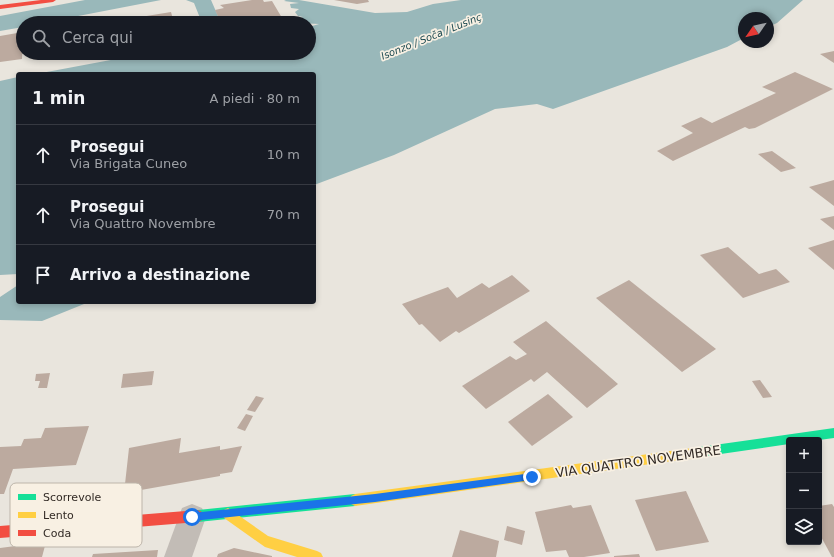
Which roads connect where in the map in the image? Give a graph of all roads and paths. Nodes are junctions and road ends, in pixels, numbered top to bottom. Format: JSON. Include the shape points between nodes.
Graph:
{"nodes":[{"id":1,"x":53,"y":0,"type":"edge"},
{"id":2,"x":0,"y":7,"type":"edge"},
{"id":3,"x":834,"y":433,"type":"edge"},
{"id":4,"x":228,"y":514,"type":"junction"},
{"id":5,"x":192,"y":517,"type":"junction"},
{"id":6,"x":142,"y":521,"type":"edge"},
{"id":7,"x":10,"y":531,"type":"edge"},
{"id":8,"x":0,"y":532,"type":"edge"},
{"id":9,"x":178,"y":557,"type":"edge"},
{"id":10,"x":317,"y":557,"type":"edge"}],
"edges":[{"from":1,"to":2,"type":"main road"},
{"from":3,"to":4,"type":"main road","name":"VIA QUATTRO NOVEMBRE","via":[[383,497]]},
{"from":4,"to":5,"type":"main road","name":"VIA QUATTRO NOVEMBRE"},
{"from":4,"to":10,"type":"main road","via":[[265,541]]},
{"from":5,"to":6,"type":"main road","name":"VIA QUATTRO NOVEMBRE"},
{"from":5,"to":9,"type":"street"},
{"from":7,"to":8,"type":"main road","name":"VIA QUATTRO NOVEMBRE"}]}
